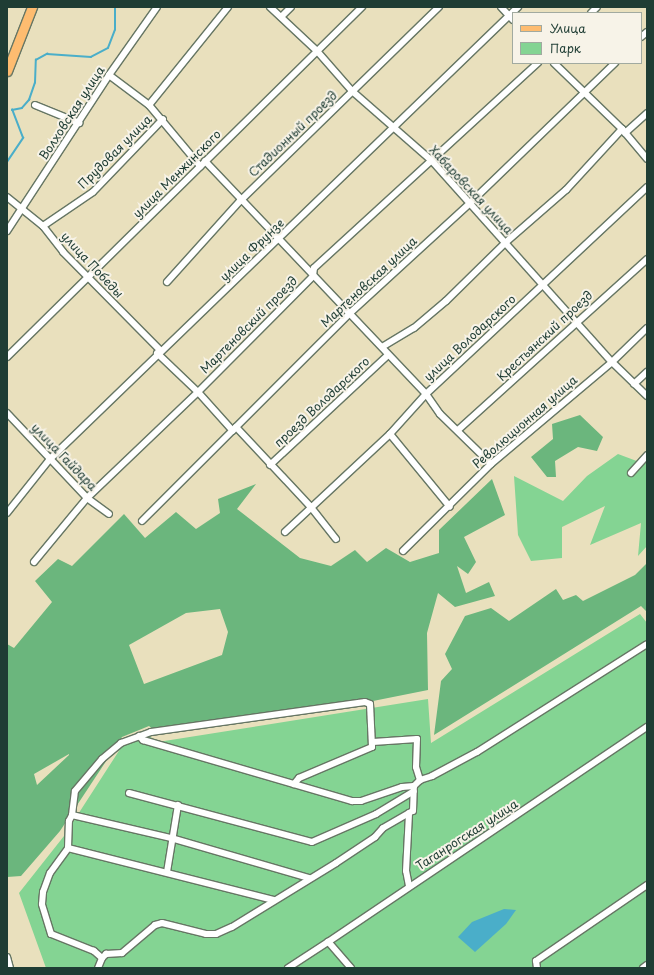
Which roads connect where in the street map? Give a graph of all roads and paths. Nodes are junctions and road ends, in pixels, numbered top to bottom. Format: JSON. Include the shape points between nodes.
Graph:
{"nodes":[{"id":1,"x":32,"y":7,"type":"edge"},
{"id":2,"x":158,"y":7,"type":"edge"},
{"id":3,"x":228,"y":7,"type":"edge"},
{"id":4,"x":270,"y":7,"type":"edge"},
{"id":5,"x":291,"y":7,"type":"edge"},
{"id":6,"x":362,"y":7,"type":"edge"},
{"id":7,"x":439,"y":7,"type":"edge"},
{"id":8,"x":501,"y":7,"type":"edge"},
{"id":9,"x":281,"y":17,"type":"junction"},
{"id":10,"x":511,"y":18,"type":"edge"},
{"id":11,"x":317,"y":51,"type":"junction"},
{"id":12,"x":537,"y":64,"type":"edge"},
{"id":13,"x":555,"y":64,"type":"edge"},
{"id":14,"x":614,"y":64,"type":"edge"},
{"id":15,"x":7,"y":71,"type":"edge"},
{"id":16,"x":109,"y":75,"type":"junction"},
{"id":17,"x":352,"y":91,"type":"junction"},
{"id":18,"x":585,"y":92,"type":"junction"},
{"id":19,"x":35,"y":105,"type":"dead end"},
{"id":20,"x":149,"y":105,"type":"junction"},
{"id":21,"x":647,"y":113,"type":"edge"},
{"id":22,"x":163,"y":120,"type":"junction"},
{"id":23,"x":78,"y":123,"type":"junction"},
{"id":24,"x":393,"y":129,"type":"junction"},
{"id":25,"x":624,"y":131,"type":"junction"},
{"id":26,"x":647,"y":159,"type":"edge"},
{"id":27,"x":432,"y":161,"type":"junction"},
{"id":28,"x":205,"y":162,"type":"junction"},
{"id":29,"x":200,"y":166,"type":"junction"},
{"id":30,"x":647,"y":187,"type":"edge"},
{"id":31,"x":7,"y":196,"type":"edge"},
{"id":32,"x":240,"y":201,"type":"junction"},
{"id":33,"x":470,"y":203,"type":"junction"},
{"id":34,"x":23,"y":209,"type":"junction"},
{"id":35,"x":43,"y":226,"type":"junction"},
{"id":36,"x":7,"y":231,"type":"edge"},
{"id":37,"x":277,"y":240,"type":"junction"},
{"id":38,"x":505,"y":243,"type":"junction"},
{"id":39,"x":647,"y":259,"type":"edge"},
{"id":40,"x":313,"y":276,"type":"junction"},
{"id":41,"x":88,"y":278,"type":"junction"},
{"id":42,"x":167,"y":282,"type":"dead end"},
{"id":43,"x":544,"y":284,"type":"junction"},
{"id":44,"x":350,"y":314,"type":"junction"},
{"id":45,"x":575,"y":321,"type":"junction"},
{"id":46,"x":647,"y":328,"type":"edge"},
{"id":47,"x":382,"y":347,"type":"junction"},
{"id":48,"x":158,"y":352,"type":"junction"},
{"id":49,"x":388,"y":355,"type":"junction"},
{"id":50,"x":7,"y":357,"type":"edge"},
{"id":51,"x":612,"y":362,"type":"junction"},
{"id":52,"x":647,"y":372,"type":"edge"},
{"id":53,"x":634,"y":384,"type":"junction"},
{"id":54,"x":198,"y":392,"type":"junction"},
{"id":55,"x":426,"y":394,"type":"junction"},
{"id":56,"x":647,"y":396,"type":"edge"},
{"id":57,"x":7,"y":413,"type":"edge"},
{"id":58,"x":234,"y":429,"type":"junction"},
{"id":59,"x":458,"y":430,"type":"junction"},
{"id":60,"x":390,"y":434,"type":"junction"},
{"id":61,"x":647,"y":455,"type":"edge"},
{"id":62,"x":50,"y":459,"type":"junction"},
{"id":63,"x":491,"y":464,"type":"junction"},
{"id":64,"x":270,"y":465,"type":"junction"},
{"id":65,"x":631,"y":472,"type":"dead end"},
{"id":66,"x":86,"y":498,"type":"junction"},
{"id":67,"x":310,"y":506,"type":"junction"},
{"id":68,"x":450,"y":507,"type":"junction"},
{"id":69,"x":7,"y":513,"type":"edge"},
{"id":70,"x":108,"y":514,"type":"dead end"},
{"id":71,"x":142,"y":521,"type":"dead end"},
{"id":72,"x":285,"y":532,"type":"dead end"},
{"id":73,"x":336,"y":539,"type":"dead end"},
{"id":74,"x":403,"y":551,"type":"dead end"},
{"id":75,"x":34,"y":562,"type":"dead end"},
{"id":76,"x":647,"y":644,"type":"edge"},
{"id":77,"x":647,"y":727,"type":"edge"},
{"id":78,"x":138,"y":736,"type":"junction"},
{"id":79,"x":374,"y":742,"type":"junction"},
{"id":80,"x":420,"y":780,"type":"junction"},
{"id":81,"x":294,"y":784,"type":"junction"},
{"id":82,"x":414,"y":788,"type":"junction"},
{"id":83,"x":129,"y":793,"type":"dead end"},
{"id":84,"x":178,"y":805,"type":"junction"},
{"id":85,"x":409,"y":813,"type":"junction"},
{"id":86,"x":72,"y":815,"type":"junction"},
{"id":87,"x":171,"y":838,"type":"junction"},
{"id":88,"x":68,"y":848,"type":"junction"},
{"id":89,"x":166,"y":872,"type":"junction"},
{"id":90,"x":309,"y":878,"type":"junction"},
{"id":91,"x":647,"y":885,"type":"edge"},
{"id":92,"x":409,"y":886,"type":"junction"},
{"id":93,"x":274,"y":900,"type":"junction"},
{"id":94,"x":328,"y":942,"type":"junction"},
{"id":95,"x":7,"y":957,"type":"edge"},
{"id":96,"x":102,"y":958,"type":"junction"},
{"id":97,"x":647,"y":965,"type":"edge"},
{"id":98,"x":10,"y":968,"type":"edge"},
{"id":99,"x":98,"y":968,"type":"edge"},
{"id":100,"x":288,"y":968,"type":"edge"},
{"id":101,"x":351,"y":968,"type":"edge"},
{"id":102,"x":537,"y":968,"type":"edge"},
{"id":103,"x":643,"y":968,"type":"edge"}],
"edges":[{"from":1,"to":15,"type":"main road"},
{"from":2,"to":16,"type":"street","name":"Волховская улица"},
{"from":3,"to":20,"type":"street","name":"Прудовая улица"},
{"from":4,"to":9,"type":"street","name":"Хабаровская улица"},
{"from":5,"to":9,"type":"street"},
{"from":6,"to":11,"type":"street","name":"улица Менжинского"},
{"from":7,"to":17,"type":"street","name":"Стадионный проезд"},
{"from":8,"to":10,"type":"street"},
{"from":9,"to":11,"type":"street","name":"Хабаровская улица"},
{"from":10,"to":24,"type":"street","name":"улица Фрунзе"},
{"from":11,"to":17,"type":"street","name":"Хабаровская улица"},
{"from":11,"to":28,"type":"street","name":"улица Менжинского"},
{"from":12,"to":27,"type":"street","name":"Мартеновский проезд"},
{"from":13,"to":18,"type":"street"},
{"from":14,"to":18,"type":"street","name":"Мартеновская улица"},
{"from":16,"to":20,"type":"street"},
{"from":16,"to":23,"type":"street","name":"Волховская улица"},
{"from":17,"to":24,"type":"street","name":"Хабаровская улица"},
{"from":17,"to":32,"type":"street","name":"Стадионный проезд"},
{"from":18,"to":25,"type":"street"},
{"from":18,"to":33,"type":"street","name":"Мартеновская улица"},
{"from":19,"to":23,"type":"street"},
{"from":20,"to":22,"type":"street"},
{"from":21,"to":25,"type":"street"},
{"from":22,"to":29,"type":"street"},
{"from":22,"to":35,"type":"street","name":"Прудовая улица","via":[[93,192]]},
{"from":23,"to":34,"type":"street","name":"Волховская улица"},
{"from":24,"to":27,"type":"street","name":"Хабаровская улица"},
{"from":24,"to":37,"type":"street","name":"улица Фрунзе"},
{"from":25,"to":26,"type":"street"},
{"from":25,"to":38,"type":"street","via":[[566,190]]},
{"from":27,"to":33,"type":"street","name":"Хабаровская улица"},
{"from":27,"to":40,"type":"street","name":"Мартеновский проезд","via":[[314,268]]},
{"from":28,"to":29,"type":"street","name":"улица Менжинского"},
{"from":28,"to":32,"type":"street"},
{"from":29,"to":41,"type":"street","name":"улица Менжинского"},
{"from":30,"to":43,"type":"street","name":"улица Володарского"},
{"from":31,"to":34,"type":"street","name":"улица Победы"},
{"from":32,"to":37,"type":"street"},
{"from":32,"to":42,"type":"street","name":"Стадионный проезд"},
{"from":33,"to":38,"type":"street","name":"Хабаровская улица"},
{"from":33,"to":44,"type":"street","name":"Мартеновская улица"},
{"from":34,"to":35,"type":"street","name":"улица Победы"},
{"from":34,"to":36,"type":"street","name":"Волховская улица"},
{"from":35,"to":41,"type":"street","name":"улица Победы"},
{"from":37,"to":40,"type":"street"},
{"from":37,"to":48,"type":"street","name":"улица Фрунзе"},
{"from":38,"to":43,"type":"street","name":"Хабаровская улица"},
{"from":38,"to":47,"type":"street","via":[[414,328]]},
{"from":39,"to":45,"type":"street","name":"Крестьянский проезд"},
{"from":40,"to":44,"type":"street"},
{"from":40,"to":54,"type":"street","name":"Мартеновский проезд"},
{"from":41,"to":48,"type":"street","name":"улица Победы"},
{"from":41,"to":50,"type":"street","name":"улица Менжинского","via":[[48,314]]},
{"from":43,"to":45,"type":"street","name":"Хабаровская улица"},
{"from":43,"to":55,"type":"street","name":"улица Володарского"},
{"from":44,"to":47,"type":"street"},
{"from":44,"to":58,"type":"street","name":"Мартеновская улица"},
{"from":45,"to":51,"type":"street","name":"Хабаровская улица"},
{"from":45,"to":59,"type":"street","name":"Крестьянский проезд"},
{"from":46,"to":51,"type":"street","name":"Революционная улица"},
{"from":47,"to":49,"type":"street"},
{"from":48,"to":54,"type":"street","name":"улица Победы"},
{"from":48,"to":62,"type":"street","name":"улица Фрунзе"},
{"from":49,"to":55,"type":"street"},
{"from":49,"to":64,"type":"street","name":"проезд Володарского"},
{"from":51,"to":53,"type":"street","name":"Хабаровская улица"},
{"from":51,"to":63,"type":"street","name":"Революционная улица"},
{"from":52,"to":53,"type":"street"},
{"from":53,"to":56,"type":"street","name":"Хабаровская улица"},
{"from":54,"to":58,"type":"street","name":"улица Победы"},
{"from":54,"to":66,"type":"street","name":"Мартеновский проезд"},
{"from":55,"to":59,"type":"street","via":[[440,414]]},
{"from":55,"to":60,"type":"street","name":"улица Володарского"},
{"from":57,"to":62,"type":"street","name":"улица Гайдара"},
{"from":58,"to":64,"type":"street","name":"улица Победы"},
{"from":58,"to":71,"type":"street","name":"Мартеновская улица"},
{"from":59,"to":63,"type":"street"},
{"from":60,"to":67,"type":"street","name":"улица Володарского"},
{"from":60,"to":68,"type":"street"},
{"from":61,"to":65,"type":"street"},
{"from":62,"to":66,"type":"street","name":"улица Гайдара"},
{"from":62,"to":69,"type":"street","name":"улица Фрунзе"},
{"from":63,"to":68,"type":"street","name":"Революционная улица"},
{"from":64,"to":67,"type":"street","name":"улица Победы"},
{"from":66,"to":70,"type":"street","name":"улица Гайдара"},
{"from":66,"to":75,"type":"street","name":"Мартеновский проезд"},
{"from":67,"to":72,"type":"street","name":"улица Володарского"},
{"from":67,"to":73,"type":"street","name":"улица Победы"},
{"from":68,"to":74,"type":"street","name":"Революционная улица"},
{"from":76,"to":80,"type":"street","via":[[477,752]]},
{"from":77,"to":92,"type":"street","name":"Таганрогская улица"},
{"from":78,"to":79,"type":"street","via":[[151,732],[365,702],[371,706]]},
{"from":78,"to":81,"type":"street","via":[[144,740]]},
{"from":78,"to":86,"type":"street","via":[[122,743],[102,759],[75,792]]},
{"from":79,"to":80,"type":"street","via":[[417,739],[416,767]]},
{"from":79,"to":81,"type":"street","via":[[368,750],[299,778]]},
{"from":80,"to":82,"type":"street"},
{"from":81,"to":82,"type":"street","via":[[356,802],[402,787]]},
{"from":82,"to":84,"type":"street","via":[[376,814],[312,842]]},
{"from":82,"to":85,"type":"street","via":[[414,806]]},
{"from":83,"to":84,"type":"street"},
{"from":84,"to":87,"type":"street"},
{"from":85,"to":90,"type":"street"},
{"from":85,"to":92,"type":"street","via":[[406,870]]},
{"from":86,"to":87,"type":"street"},
{"from":86,"to":88,"type":"street","via":[[69,821]]},
{"from":87,"to":89,"type":"street"},
{"from":87,"to":90,"type":"street"},
{"from":88,"to":89,"type":"street"},
{"from":88,"to":96,"type":"street","via":[[50,873],[43,892],[42,904],[47,928],[55,938],[94,950]]},
{"from":89,"to":93,"type":"street"},
{"from":90,"to":93,"type":"street"},
{"from":91,"to":102,"type":"street","via":[[536,961]]},
{"from":92,"to":94,"type":"street","name":"Таганрогская улица"},
{"from":93,"to":96,"type":"street","via":[[216,934],[162,923],[154,925],[122,953],[106,954]]},
{"from":94,"to":100,"type":"street","name":"Таганрогская улица"},
{"from":94,"to":101,"type":"street"},
{"from":95,"to":98,"type":"street"},
{"from":96,"to":99,"type":"street"},
{"from":97,"to":103,"type":"street"}]}
